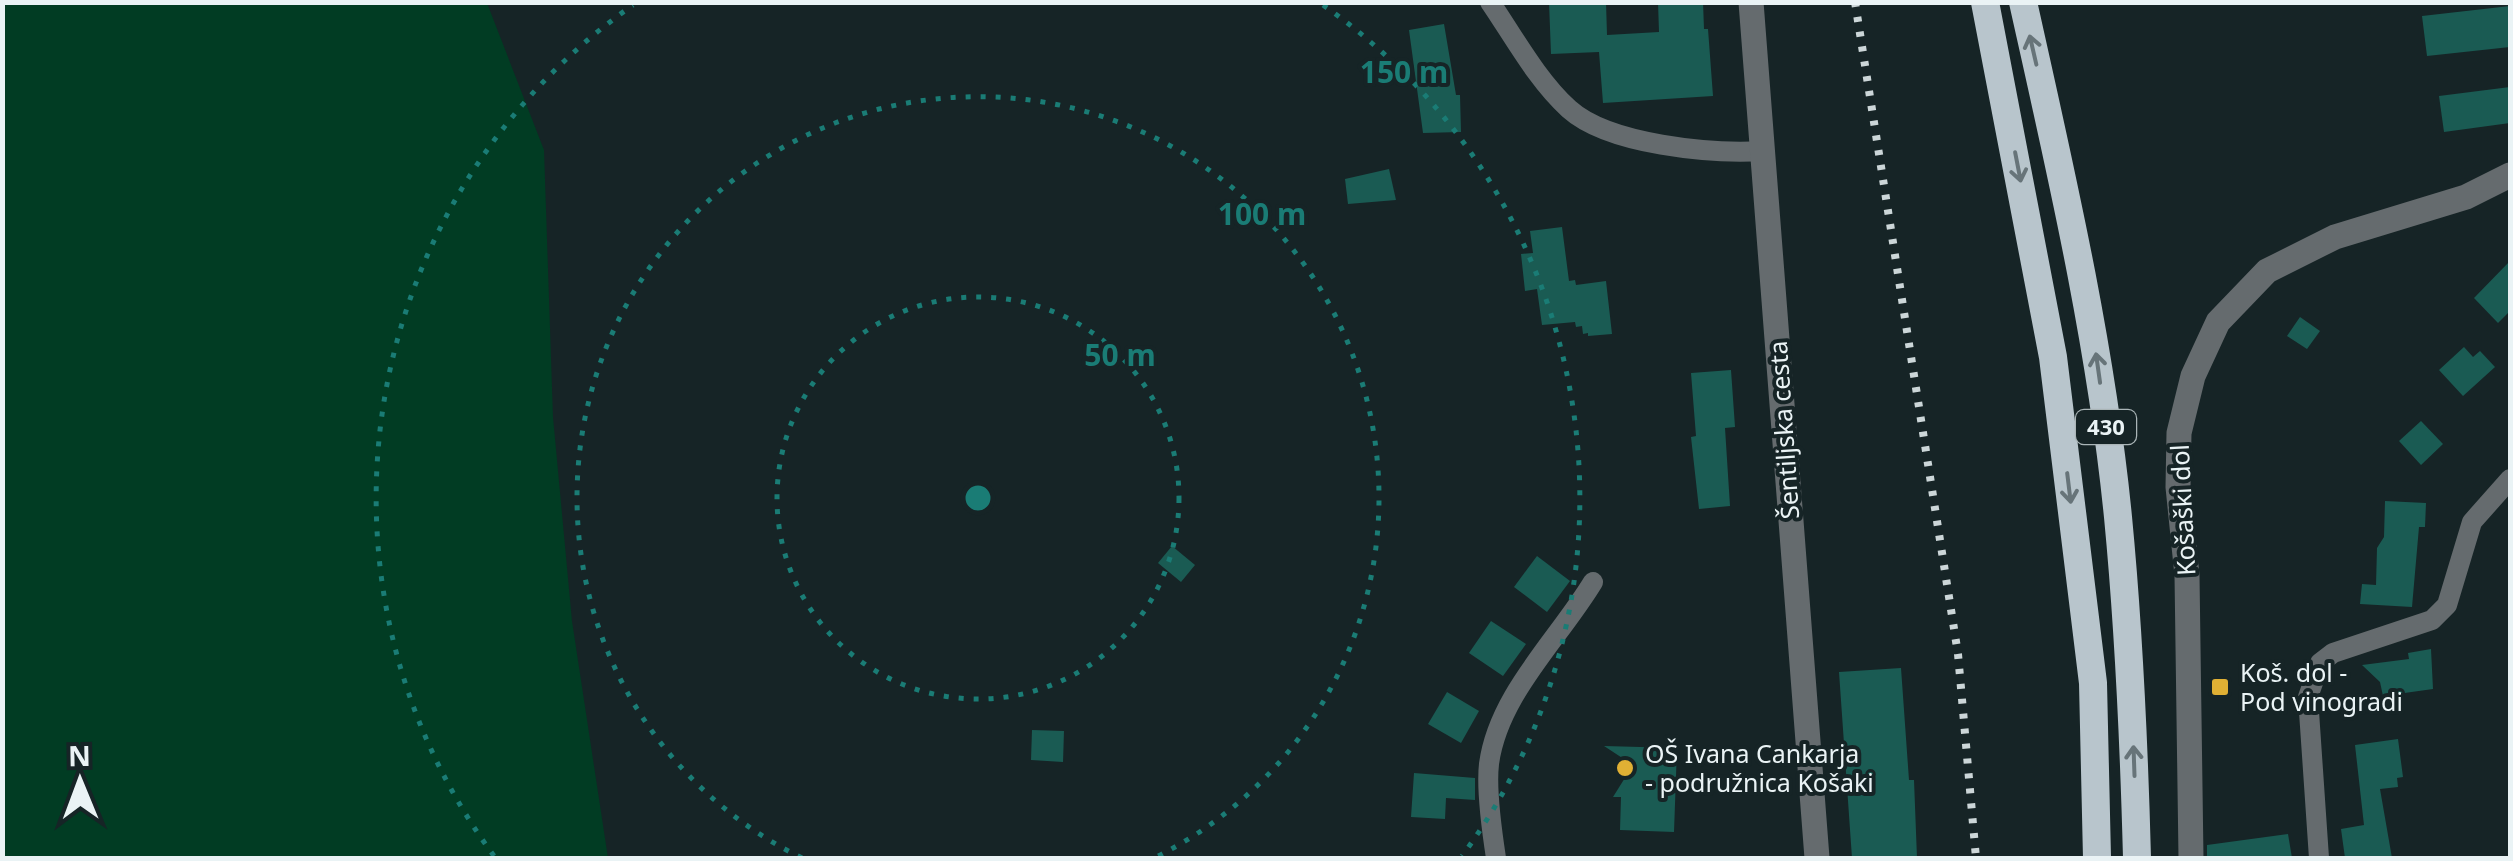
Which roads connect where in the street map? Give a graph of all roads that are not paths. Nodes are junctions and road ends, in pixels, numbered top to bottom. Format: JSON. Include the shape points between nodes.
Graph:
{"nodes":[{"id":1,"x":1490,"y":2,"type":"edge"},
{"id":2,"x":1751,"y":2,"type":"edge"},
{"id":3,"x":1985,"y":2,"type":"edge"},
{"id":4,"x":2022,"y":2,"type":"edge"},
{"id":5,"x":1763,"y":151,"type":"junction"},
{"id":6,"x":2510,"y":175,"type":"edge"},
{"id":7,"x":2510,"y":479,"type":"edge"},
{"id":8,"x":1593,"y":582,"type":"dead end"},
{"id":9,"x":1496,"y":858,"type":"edge"},
{"id":10,"x":1817,"y":858,"type":"edge"},
{"id":11,"x":2097,"y":858,"type":"edge"},
{"id":12,"x":2138,"y":858,"type":"edge"},
{"id":13,"x":2191,"y":858,"type":"edge"},
{"id":14,"x":2319,"y":858,"type":"edge"}],
"edges":[{"from":1,"to":5,"type":"street","via":[[1546,83],[1570,110],[1598,127],[1650,142]]},
{"from":2,"to":5,"type":"street","name":"Šentiljska cesta"},
{"from":3,"to":11,"type":"highway","number":"430","one_way":true,"via":[[2053,356],[2093,682]]},
{"from":12,"to":4,"type":"highway","number":"430","one_way":true,"via":[[2118,514],[2094,338]]},
{"from":5,"to":10,"type":"street","name":"Šentiljska cesta"},
{"from":6,"to":13,"type":"street","name":"Košaški dol","via":[[2466,197],[2334,237],[2267,271],[2218,322],[2192,376],[2178,486],[2187,575]]},
{"from":7,"to":14,"type":"street","via":[[2472,522],[2441,613],[2320,663],[2308,697]]},
{"from":8,"to":9,"type":"street","via":[[1516,690],[1497,731],[1489,767]]}]}
